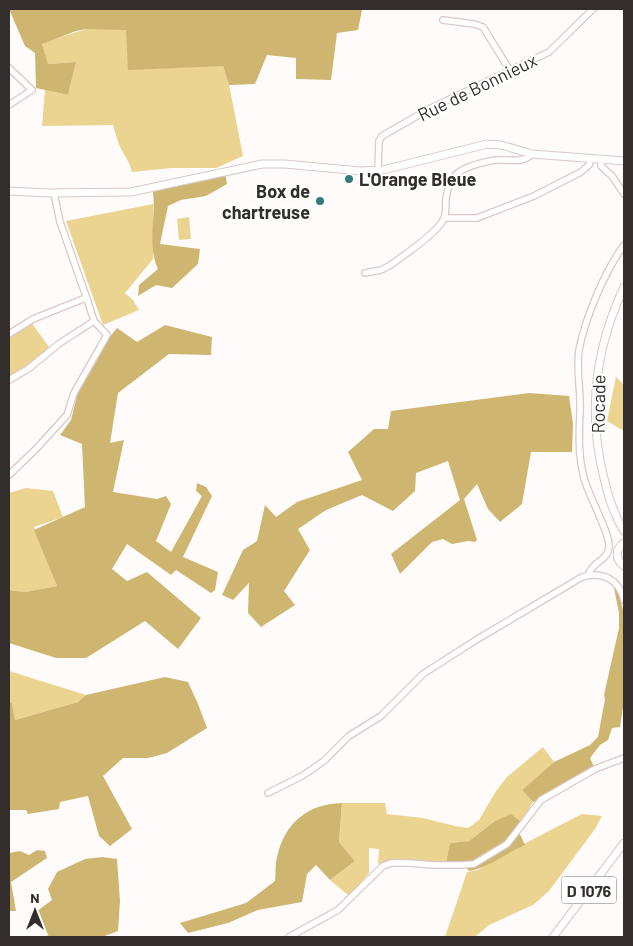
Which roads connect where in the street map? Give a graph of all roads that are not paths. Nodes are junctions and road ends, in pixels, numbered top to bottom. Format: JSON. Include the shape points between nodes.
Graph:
{"nodes":[{"id":1,"x":593,"y":9,"type":"edge"},
{"id":2,"x":443,"y":20,"type":"dead end"},
{"id":3,"x":9,"y":68,"type":"edge"},
{"id":4,"x":509,"y":69,"type":"junction"},
{"id":5,"x":9,"y":106,"type":"edge"},
{"id":6,"x":532,"y":154,"type":"junction"},
{"id":7,"x":591,"y":159,"type":"junction"},
{"id":8,"x":601,"y":160,"type":"junction"},
{"id":9,"x":624,"y":161,"type":"edge"},
{"id":10,"x":378,"y":170,"type":"junction"},
{"id":11,"x":9,"y":191,"type":"edge"},
{"id":12,"x":52,"y":193,"type":"junction"},
{"id":13,"x":624,"y":194,"type":"edge"},
{"id":14,"x":445,"y":218,"type":"junction"},
{"id":15,"x":624,"y":245,"type":"edge"},
{"id":16,"x":365,"y":273,"type":"dead end"},
{"id":17,"x":624,"y":287,"type":"edge"},
{"id":18,"x":87,"y":299,"type":"junction"},
{"id":19,"x":94,"y":321,"type":"junction"},
{"id":20,"x":9,"y":334,"type":"edge"},
{"id":21,"x":9,"y":380,"type":"edge"},
{"id":22,"x":9,"y":475,"type":"edge"},
{"id":23,"x":619,"y":523,"type":"junction"},
{"id":24,"x":624,"y":531,"type":"edge"},
{"id":25,"x":623,"y":543,"type":"edge"},
{"id":26,"x":624,"y":566,"type":"edge"},
{"id":27,"x":588,"y":575,"type":"junction"},
{"id":28,"x":624,"y":600,"type":"edge"},
{"id":29,"x":624,"y":758,"type":"edge"},
{"id":30,"x":268,"y":793,"type":"dead end"},
{"id":31,"x":624,"y":842,"type":"edge"},
{"id":32,"x":289,"y":937,"type":"edge"},
{"id":33,"x":553,"y":937,"type":"edge"}],
"edges":[{"from":1,"to":4,"type":"street","name":"Rue de Bonnieux","via":[[549,52]]},
{"from":2,"to":4,"type":"street","via":[[483,28]]},
{"from":3,"to":5,"type":"street","via":[[32,90]]},
{"from":4,"to":10,"type":"street","name":"Rue de Bonnieux","via":[[382,136]]},
{"from":6,"to":7,"type":"main road"},
{"from":6,"to":10,"type":"main road","via":[[487,144]]},
{"from":6,"to":14,"type":"street","via":[[524,160],[487,162],[458,173],[452,179],[446,199]]},
{"from":7,"to":8,"type":"main road"},
{"from":7,"to":14,"type":"street","via":[[581,172],[534,196],[477,218]]},
{"from":8,"to":9,"type":"main road"},
{"from":8,"to":13,"type":"street","via":[[601,166]]},
{"from":10,"to":12,"type":"main road","via":[[262,164],[139,192]]},
{"from":11,"to":12,"type":"main road"},
{"from":12,"to":18,"type":"street"},
{"from":14,"to":16,"type":"street","via":[[389,266]]},
{"from":15,"to":27,"type":"street","via":[[602,283],[579,351],[579,458],[590,497],[610,544],[606,557],[591,567]]},
{"from":17,"to":23,"type":"main road","name":"Rocade","via":[[604,341],[595,401],[601,466]]},
{"from":18,"to":19,"type":"street"},
{"from":18,"to":20,"type":"street","via":[[33,319]]},
{"from":19,"to":21,"type":"street"},
{"from":19,"to":22,"type":"street","via":[[107,335],[74,393],[67,416]]},
{"from":23,"to":24,"type":"main road","name":"Rocade"},
{"from":23,"to":25,"type":"main road","name":"Rocade"},
{"from":25,"to":26,"type":"main road","name":"Rocade","via":[[617,555]]},
{"from":27,"to":28,"type":"street","via":[[598,574],[618,584]]},
{"from":27,"to":30,"type":"street","via":[[423,674],[381,716],[349,736],[324,762]]},
{"from":29,"to":32,"type":"street","via":[[595,769],[541,800],[507,844],[478,862],[462,866],[391,863],[338,910]]},
{"from":31,"to":33,"type":"main road","number":"D 1076"}]}
